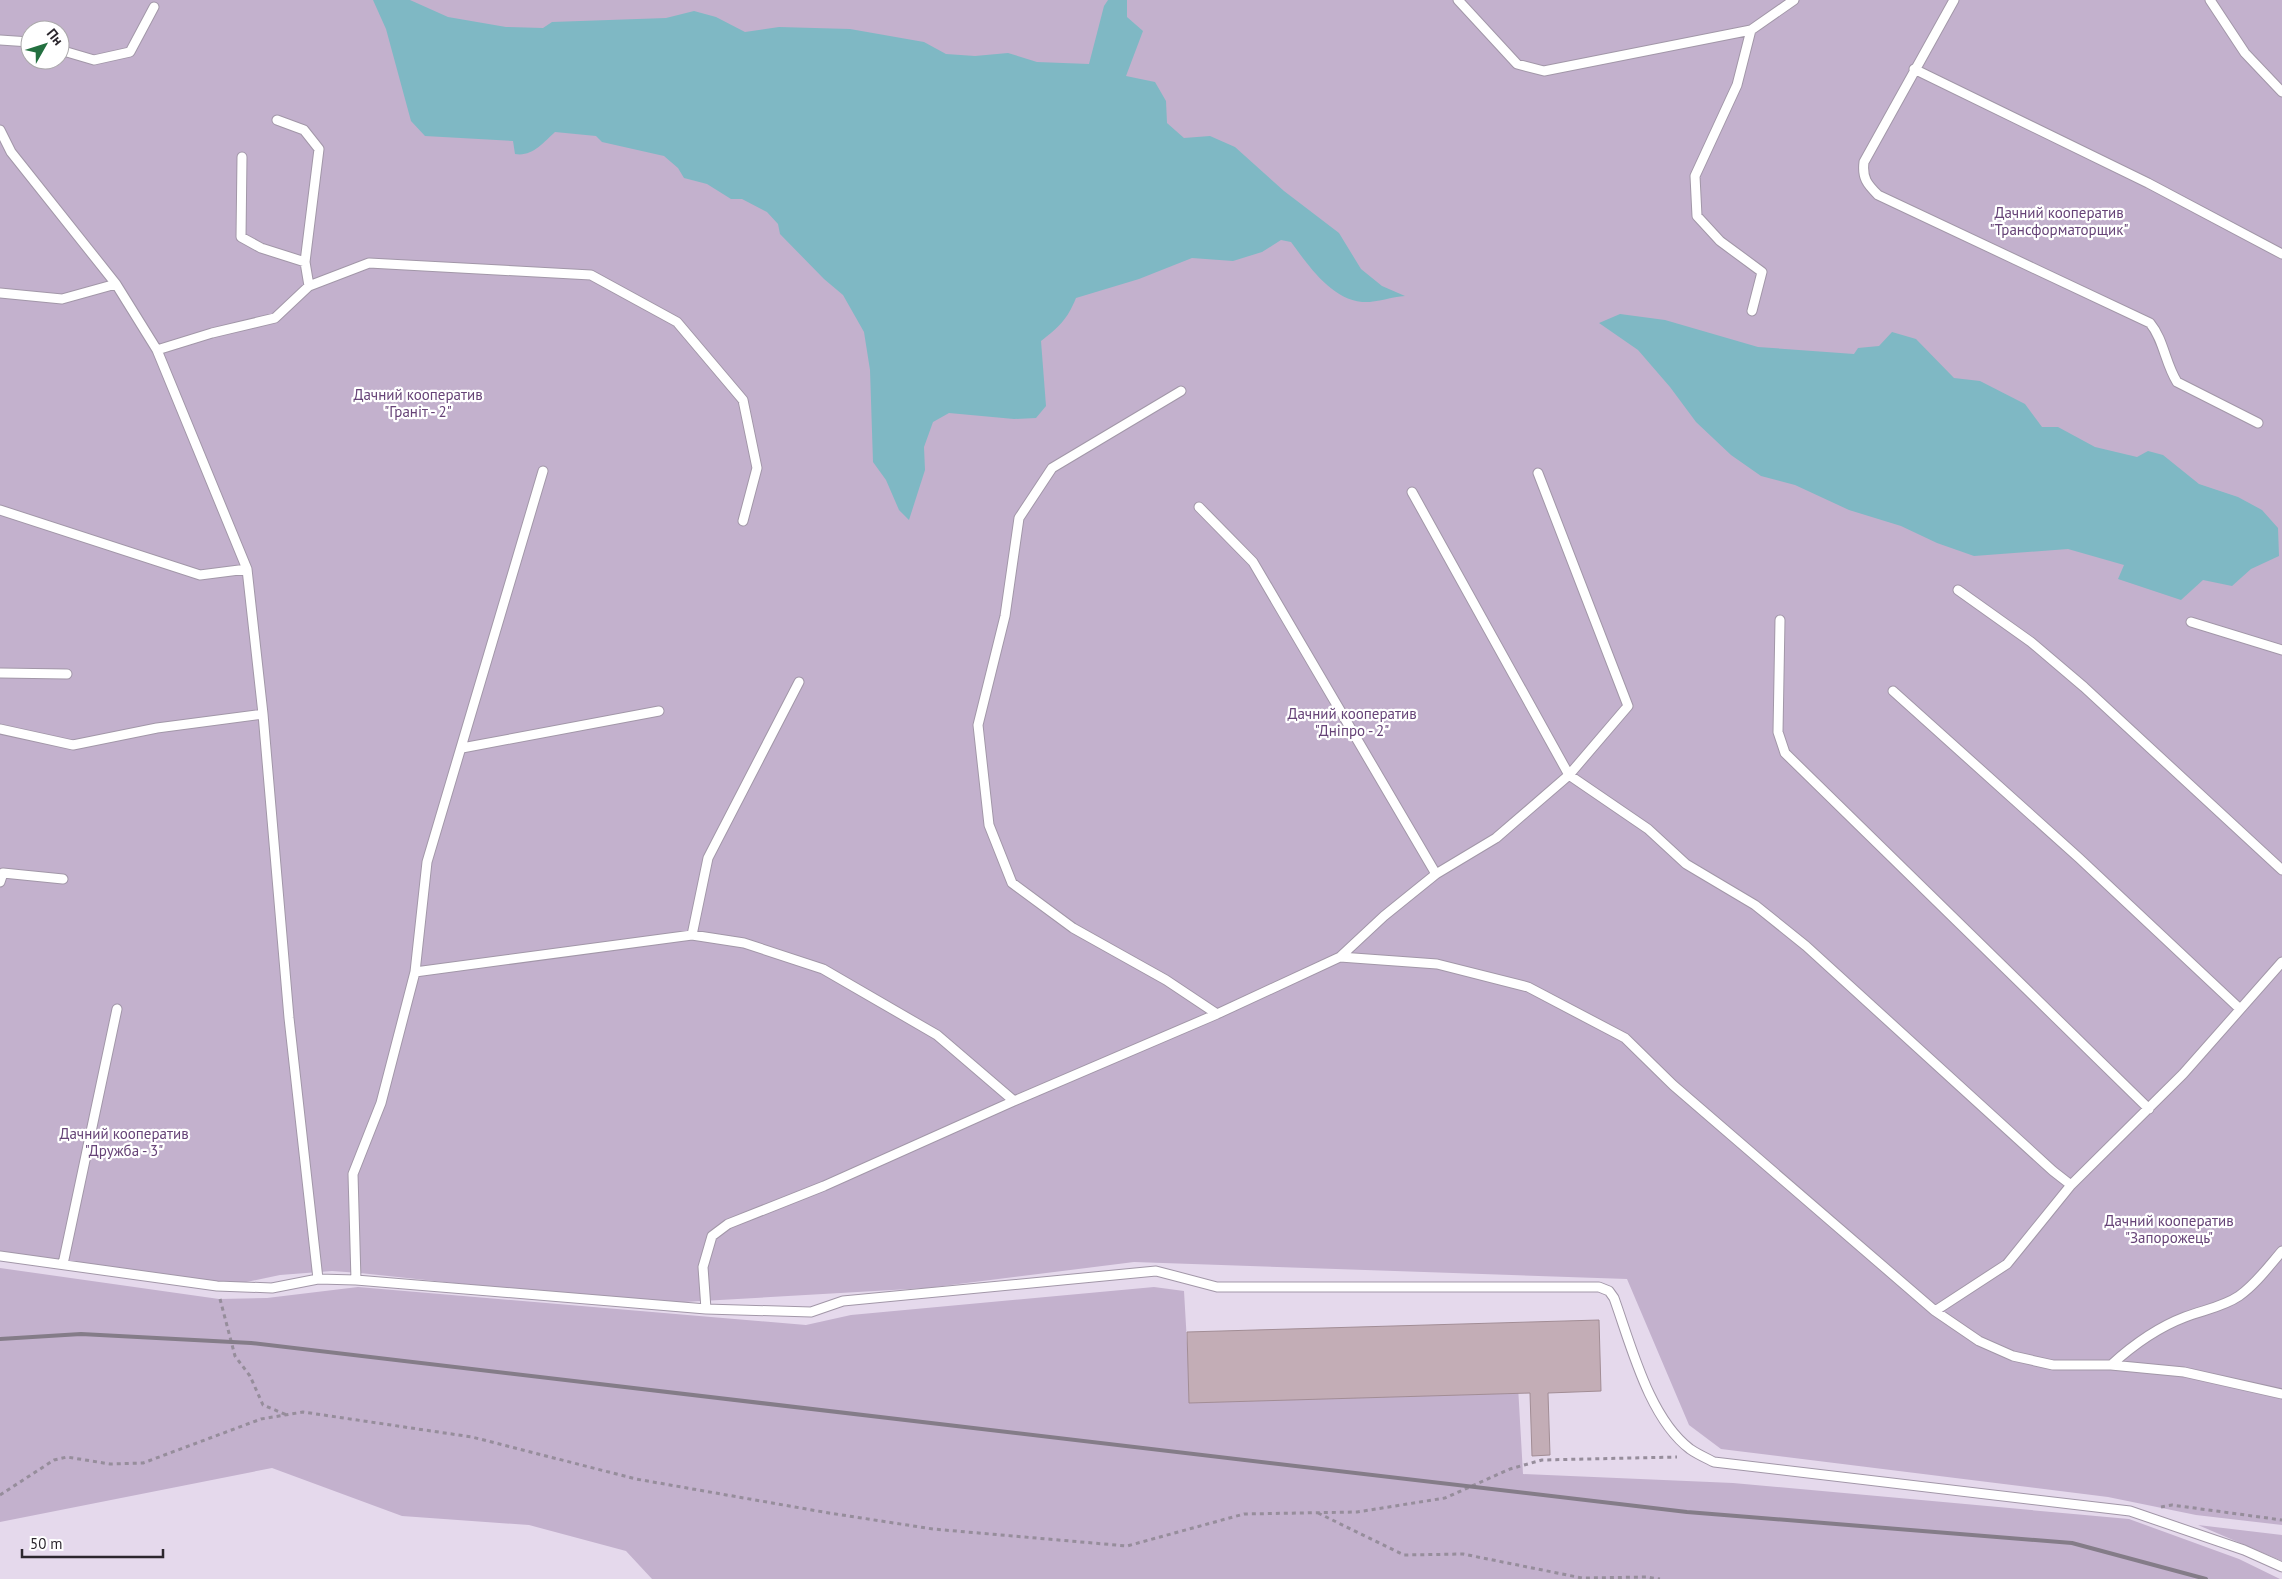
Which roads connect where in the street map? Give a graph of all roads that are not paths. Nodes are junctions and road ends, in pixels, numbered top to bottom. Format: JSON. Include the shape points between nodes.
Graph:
{"nodes":[{"id":1,"x":1458,"y":0,"type":"edge"},
{"id":2,"x":1794,"y":0,"type":"edge"},
{"id":3,"x":1954,"y":0,"type":"edge"},
{"id":4,"x":2210,"y":0,"type":"edge"},
{"id":5,"x":154,"y":8,"type":"dead end"},
{"id":6,"x":1751,"y":30,"type":"junction"},
{"id":7,"x":0,"y":40,"type":"edge"},
{"id":8,"x":20,"y":41,"type":"edge"},
{"id":9,"x":70,"y":53,"type":"edge"},
{"id":10,"x":1914,"y":69,"type":"junction"},
{"id":11,"x":2282,"y":92,"type":"edge"},
{"id":12,"x":277,"y":120,"type":"dead end"},
{"id":13,"x":0,"y":130,"type":"edge"},
{"id":14,"x":242,"y":157,"type":"dead end"},
{"id":15,"x":2282,"y":254,"type":"edge"},
{"id":16,"x":305,"y":262,"type":"junction"},
{"id":17,"x":116,"y":284,"type":"junction"},
{"id":18,"x":309,"y":286,"type":"junction"},
{"id":19,"x":0,"y":294,"type":"edge"},
{"id":20,"x":1752,"y":311,"type":"dead end"},
{"id":21,"x":157,"y":350,"type":"junction"},
{"id":22,"x":1181,"y":391,"type":"dead end"},
{"id":23,"x":2258,"y":423,"type":"dead end"},
{"id":24,"x":542,"y":471,"type":"dead end"},
{"id":25,"x":1538,"y":473,"type":"dead end"},
{"id":26,"x":1412,"y":492,"type":"dead end"},
{"id":27,"x":1199,"y":508,"type":"dead end"},
{"id":28,"x":0,"y":510,"type":"edge"},
{"id":29,"x":743,"y":521,"type":"dead end"},
{"id":30,"x":247,"y":569,"type":"junction"},
{"id":31,"x":1958,"y":590,"type":"dead end"},
{"id":32,"x":1780,"y":620,"type":"dead end"},
{"id":33,"x":2191,"y":622,"type":"dead end"},
{"id":34,"x":2282,"y":650,"type":"edge"},
{"id":35,"x":0,"y":673,"type":"edge"},
{"id":36,"x":67,"y":674,"type":"dead end"},
{"id":37,"x":799,"y":682,"type":"dead end"},
{"id":38,"x":1893,"y":691,"type":"dead end"},
{"id":39,"x":659,"y":711,"type":"dead end"},
{"id":40,"x":263,"y":714,"type":"junction"},
{"id":41,"x":0,"y":730,"type":"edge"},
{"id":42,"x":462,"y":748,"type":"junction"},
{"id":43,"x":1569,"y":774,"type":"junction"},
{"id":44,"x":2282,"y":870,"type":"edge"},
{"id":45,"x":1436,"y":874,"type":"junction"},
{"id":46,"x":63,"y":879,"type":"dead end"},
{"id":47,"x":0,"y":882,"type":"edge"},
{"id":48,"x":692,"y":935,"type":"junction"},
{"id":49,"x":1340,"y":957,"type":"junction"},
{"id":50,"x":2282,"y":962,"type":"edge"},
{"id":51,"x":415,"y":972,"type":"junction"},
{"id":52,"x":117,"y":1009,"type":"dead end"},
{"id":53,"x":2240,"y":1009,"type":"junction"},
{"id":54,"x":1217,"y":1014,"type":"junction"},
{"id":55,"x":1014,"y":1100,"type":"junction"},
{"id":56,"x":2149,"y":1109,"type":"junction"},
{"id":57,"x":2071,"y":1185,"type":"junction"},
{"id":58,"x":2282,"y":1251,"type":"edge"},
{"id":59,"x":0,"y":1256,"type":"edge"},
{"id":60,"x":63,"y":1264,"type":"junction"},
{"id":61,"x":318,"y":1279,"type":"junction"},
{"id":62,"x":356,"y":1280,"type":"junction"},
{"id":63,"x":706,"y":1309,"type":"junction"},
{"id":64,"x":1935,"y":1311,"type":"junction"},
{"id":65,"x":2111,"y":1365,"type":"junction"},
{"id":66,"x":2282,"y":1394,"type":"edge"},
{"id":67,"x":2282,"y":1567,"type":"edge"}],
"edges":[{"from":1,"to":6,"type":"lane","via":[[1517,64],[1544,71]]},
{"from":2,"to":6,"type":"lane"},
{"from":3,"to":10,"type":"lane"},
{"from":4,"to":11,"type":"lane","via":[[2244,53]]},
{"from":5,"to":9,"type":"lane","via":[[130,52],[94,60]]},
{"from":6,"to":20,"type":"lane","via":[[1737,84],[1694,176],[1697,216],[1720,241],[1762,272]]},
{"from":7,"to":8,"type":"lane"},
{"from":10,"to":15,"type":"lane","via":[[2148,183]]},
{"from":10,"to":23,"type":"lane","via":[[1864,162],[1863,176],[1878,195],[2150,323],[2158,333],[2169,370],[2177,382]]},
{"from":12,"to":16,"type":"lane","via":[[304,130],[319,149]]},
{"from":13,"to":17,"type":"lane","via":[[10,152]]},
{"from":14,"to":16,"type":"lane","via":[[242,238],[261,248]]},
{"from":16,"to":18,"type":"lane"},
{"from":17,"to":19,"type":"lane","via":[[62,299]]},
{"from":17,"to":21,"type":"lane"},
{"from":18,"to":21,"type":"lane","via":[[275,318]]},
{"from":18,"to":29,"type":"lane","via":[[369,263],[591,275],[677,322],[743,400],[757,468]]},
{"from":21,"to":30,"type":"lane"},
{"from":22,"to":54,"type":"lane","via":[[1052,468],[1019,518],[1005,616],[978,725],[989,825],[1012,883],[1073,928],[1166,980]]},
{"from":24,"to":42,"type":"lane"},
{"from":25,"to":43,"type":"lane","via":[[1628,706]]},
{"from":26,"to":43,"type":"lane"},
{"from":27,"to":45,"type":"lane","via":[[1253,562]]},
{"from":28,"to":30,"type":"lane","via":[[200,574]]},
{"from":30,"to":40,"type":"lane"},
{"from":31,"to":44,"type":"lane","via":[[2031,642]]},
{"from":32,"to":56,"type":"lane","via":[[1778,732],[1785,752]]},
{"from":33,"to":34,"type":"lane"},
{"from":35,"to":36,"type":"lane"},
{"from":37,"to":48,"type":"lane","via":[[708,858]]},
{"from":38,"to":53,"type":"lane","via":[[2079,858]]},
{"from":39,"to":42,"type":"lane"},
{"from":40,"to":41,"type":"lane","via":[[157,728],[73,744]]},
{"from":40,"to":61,"type":"lane","via":[[289,1018]]},
{"from":42,"to":51,"type":"lane","via":[[427,862]]},
{"from":43,"to":45,"type":"lane","via":[[1496,838]]},
{"from":43,"to":57,"type":"lane","via":[[1648,830],[1686,864],[1762,910],[1806,946]]},
{"from":45,"to":49,"type":"lane"},
{"from":46,"to":47,"type":"lane","via":[[4,873]]},
{"from":48,"to":51,"type":"lane"},
{"from":48,"to":55,"type":"lane","via":[[744,943],[823,969],[937,1035]]},
{"from":49,"to":54,"type":"lane"},
{"from":49,"to":64,"type":"lane","via":[[1437,964],[1528,987],[1626,1038],[1673,1084]]},
{"from":50,"to":53,"type":"lane"},
{"from":51,"to":62,"type":"lane","via":[[381,1103],[353,1174]]},
{"from":52,"to":60,"type":"lane"},
{"from":53,"to":56,"type":"lane"},
{"from":54,"to":55,"type":"lane"},
{"from":55,"to":63,"type":"lane","via":[[824,1186],[728,1224],[712,1236],[703,1267]]},
{"from":56,"to":57,"type":"lane"},
{"from":57,"to":64,"type":"lane","via":[[2007,1264]]},
{"from":58,"to":65,"type":"lane","via":[[2240,1295],[2149,1334]]},
{"from":59,"to":60,"type":"lane"},
{"from":60,"to":61,"type":"lane","via":[[217,1286],[272,1288]]},
{"from":61,"to":62,"type":"lane"},
{"from":62,"to":63,"type":"lane"},
{"from":63,"to":67,"type":"lane","via":[[811,1312],[843,1301],[1156,1271],[1217,1288],[1598,1287],[1609,1291],[1614,1298],[1658,1410],[1690,1449],[1714,1462],[2130,1511],[2244,1550]]},
{"from":64,"to":65,"type":"lane","via":[[1979,1341],[2013,1356],[2052,1365]]},
{"from":65,"to":66,"type":"lane","via":[[2184,1372]]}]}
